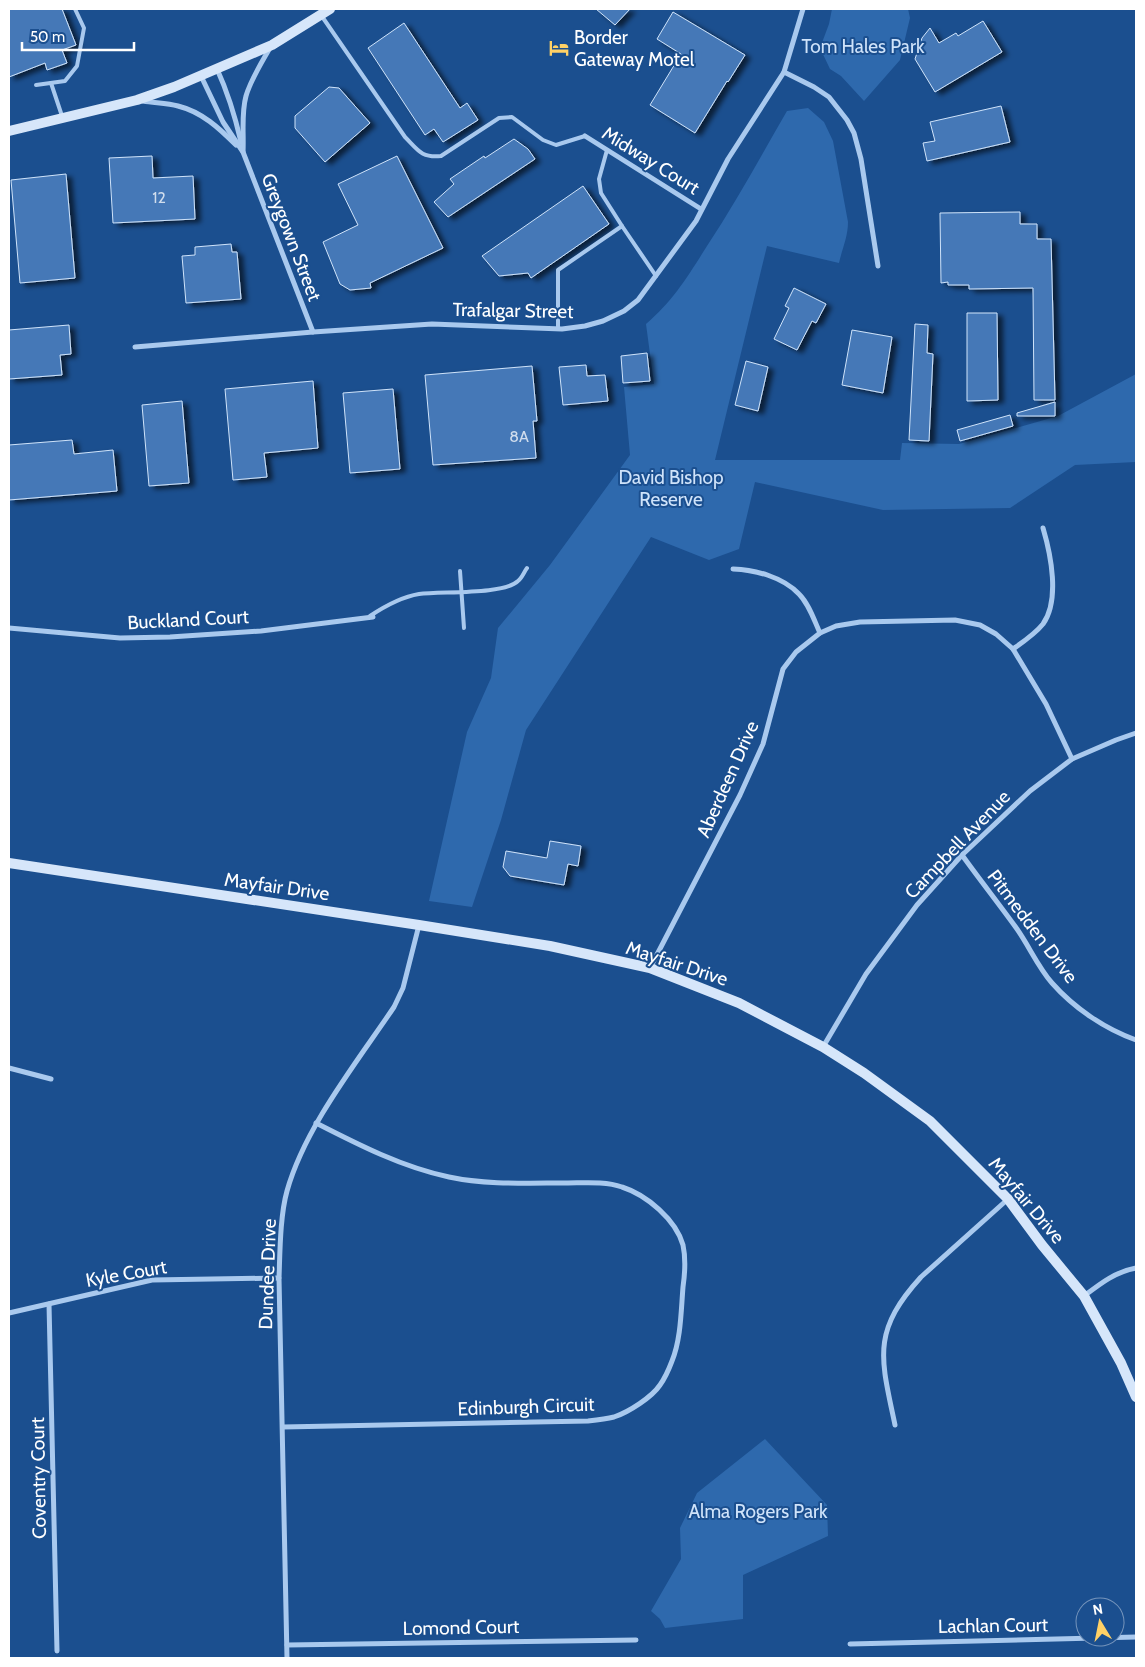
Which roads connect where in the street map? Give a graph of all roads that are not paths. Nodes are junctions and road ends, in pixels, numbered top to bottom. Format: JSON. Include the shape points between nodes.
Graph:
{"nodes":[{"id":1,"x":76,"y":9,"type":"edge"},
{"id":2,"x":803,"y":9,"type":"edge"},
{"id":3,"x":326,"y":12,"type":"edge"},
{"id":4,"x":272,"y":45,"type":"junction"},
{"id":5,"x":217,"y":69,"type":"junction"},
{"id":6,"x":784,"y":72,"type":"junction"},
{"id":7,"x":201,"y":76,"type":"junction"},
{"id":8,"x":51,"y":83,"type":"junction"},
{"id":9,"x":36,"y":85,"type":"dead end"},
{"id":10,"x":137,"y":100,"type":"junction"},
{"id":11,"x":63,"y":119,"type":"junction"},
{"id":12,"x":9,"y":131,"type":"edge"},
{"id":13,"x":585,"y":136,"type":"joint"},
{"id":14,"x":607,"y":150,"type":"junction"},
{"id":15,"x":244,"y":152,"type":"junction"},
{"id":16,"x":701,"y":209,"type":"junction"},
{"id":17,"x":622,"y":226,"type":"junction"},
{"id":18,"x":878,"y":266,"type":"dead end"},
{"id":19,"x":656,"y":276,"type":"junction"},
{"id":20,"x":558,"y":328,"type":"junction"},
{"id":21,"x":313,"y":332,"type":"junction"},
{"id":22,"x":135,"y":347,"type":"dead end"},
{"id":23,"x":1043,"y":528,"type":"dead end"},
{"id":24,"x":527,"y":568,"type":"dead end"},
{"id":25,"x":733,"y":569,"type":"dead end"},
{"id":26,"x":460,"y":571,"type":"dead end"},
{"id":27,"x":462,"y":592,"type":"junction"},
{"id":28,"x":370,"y":617,"type":"joint"},
{"id":29,"x":9,"y":628,"type":"edge"},
{"id":30,"x":464,"y":628,"type":"dead end"},
{"id":31,"x":820,"y":633,"type":"junction"},
{"id":32,"x":1013,"y":649,"type":"junction"},
{"id":33,"x":1136,"y":733,"type":"edge"},
{"id":34,"x":1072,"y":759,"type":"junction"},
{"id":35,"x":962,"y":855,"type":"junction"},
{"id":36,"x":9,"y":863,"type":"edge"},
{"id":37,"x":420,"y":925,"type":"junction"},
{"id":38,"x":650,"y":968,"type":"junction"},
{"id":39,"x":1136,"y":1040,"type":"edge"},
{"id":40,"x":823,"y":1047,"type":"junction"},
{"id":41,"x":9,"y":1068,"type":"edge"},
{"id":42,"x":51,"y":1080,"type":"dead end"},
{"id":43,"x":316,"y":1123,"type":"junction"},
{"id":44,"x":1008,"y":1199,"type":"junction"},
{"id":45,"x":1136,"y":1268,"type":"edge"},
{"id":46,"x":279,"y":1278,"type":"junction"},
{"id":47,"x":1084,"y":1296,"type":"junction"},
{"id":48,"x":48,"y":1304,"type":"junction"},
{"id":49,"x":9,"y":1313,"type":"edge"},
{"id":50,"x":1136,"y":1396,"type":"edge"},
{"id":51,"x":896,"y":1424,"type":"dead end"},
{"id":52,"x":283,"y":1427,"type":"junction"},
{"id":53,"x":1136,"y":1637,"type":"edge"},
{"id":54,"x":636,"y":1640,"type":"dead end"},
{"id":55,"x":850,"y":1644,"type":"dead end"},
{"id":56,"x":287,"y":1645,"type":"junction"},
{"id":57,"x":57,"y":1651,"type":"dead end"},
{"id":58,"x":287,"y":1658,"type":"edge"}],
"edges":[{"from":1,"to":8,"type":"lane","via":[[84,28],[77,66],[65,81]]},
{"from":2,"to":6,"type":"street","name":"Trafalgar Street"},
{"from":3,"to":4,"type":"street"},
{"from":3,"to":13,"type":"lane","via":[[405,137],[422,154],[441,156],[499,118],[512,117],[543,140],[556,145]]},
{"from":4,"to":5,"type":"street"},
{"from":4,"to":15,"type":"street","name":"Greygown Street","via":[[246,95]]},
{"from":5,"to":7,"type":"street"},
{"from":5,"to":15,"type":"street","via":[[230,100]]},
{"from":6,"to":16,"type":"street","name":"Trafalgar Street","via":[[728,159]]},
{"from":6,"to":18,"type":"street","via":[[828,97],[848,120],[861,159]]},
{"from":7,"to":10,"type":"street"},
{"from":7,"to":15,"type":"street","name":"Greygown Street","via":[[223,122]]},
{"from":8,"to":9,"type":"lane"},
{"from":8,"to":11,"type":"lane"},
{"from":10,"to":11,"type":"street"},
{"from":10,"to":15,"type":"street","name":"Greygown Street","via":[[176,106],[195,113],[216,125]]},
{"from":11,"to":12,"type":"street"},
{"from":13,"to":14,"type":"street","name":"Midway Court"},
{"from":14,"to":16,"type":"street","name":"Midway Court"},
{"from":14,"to":17,"type":"lane","via":[[599,179],[601,194]]},
{"from":15,"to":21,"type":"street","name":"Greygown Street"},
{"from":16,"to":19,"type":"street","name":"Trafalgar Street","via":[[696,221]]},
{"from":17,"to":19,"type":"lane"},
{"from":17,"to":20,"type":"lane","via":[[558,270]]},
{"from":19,"to":20,"type":"street","name":"Trafalgar Street","via":[[638,300],[624,311],[585,326]]},
{"from":20,"to":21,"type":"street","name":"Trafalgar Street","via":[[432,324]]},
{"from":21,"to":22,"type":"street","name":"Trafalgar Street"},
{"from":23,"to":32,"type":"street","via":[[1051,559],[1049,614],[1042,625]]},
{"from":24,"to":27,"type":"lane","name":"Buckland Court","via":[[512,584]]},
{"from":25,"to":31,"type":"street","via":[[765,574],[799,594]]},
{"from":26,"to":27,"type":"lane"},
{"from":27,"to":28,"type":"lane","name":"Buckland Court","via":[[408,597]]},
{"from":27,"to":30,"type":"lane"},
{"from":28,"to":29,"type":"street","name":"Buckland Court","via":[[262,631],[170,637],[120,638]]},
{"from":31,"to":32,"type":"street","name":"Aberdeen Drive","via":[[836,626],[860,622],[955,620],[980,625]]},
{"from":31,"to":38,"type":"street","name":"Aberdeen Drive","via":[[796,652],[782,669],[756,761]]},
{"from":32,"to":34,"type":"street","name":"Aberdeen Drive","via":[[1046,704]]},
{"from":33,"to":34,"type":"street","name":"Campbell Avenue"},
{"from":34,"to":35,"type":"street","name":"Campbell Avenue","via":[[1030,791]]},
{"from":35,"to":39,"type":"street","name":"Pitmedden Drive","via":[[1018,930],[1051,982],[1099,1023]]},
{"from":35,"to":40,"type":"street","name":"Campbell Avenue","via":[[917,905],[872,966]]},
{"from":36,"to":37,"type":"street","name":"Mayfair Drive"},
{"from":37,"to":38,"type":"street","name":"Mayfair Drive","via":[[550,946]]},
{"from":37,"to":43,"type":"street","name":"Dundee Drive","via":[[403,988],[394,1007]]},
{"from":38,"to":40,"type":"street","name":"Mayfair Drive","via":[[739,1003]]},
{"from":40,"to":44,"type":"street","name":"Mayfair Drive","via":[[930,1121]]},
{"from":41,"to":42,"type":"street"},
{"from":43,"to":46,"type":"street","name":"Dundee Drive","via":[[287,1192]]},
{"from":43,"to":52,"type":"street","name":"Edinburgh Circuit","via":[[410,1167],[451,1177],[505,1182],[604,1183],[623,1187],[655,1205],[667,1218],[682,1244],[685,1271],[676,1351],[669,1368],[660,1386],[646,1399],[615,1417],[588,1421]]},
{"from":44,"to":47,"type":"street","name":"Mayfair Drive"},
{"from":44,"to":51,"type":"street","via":[[921,1277],[893,1315],[886,1332],[883,1360]]},
{"from":45,"to":47,"type":"street","via":[[1110,1277]]},
{"from":46,"to":48,"type":"street","name":"Kyle Court","via":[[152,1280]]},
{"from":46,"to":52,"type":"street","name":"Dundee Drive"},
{"from":47,"to":50,"type":"street","name":"Mayfair Drive"},
{"from":48,"to":49,"type":"street","name":"Kyle Court"},
{"from":48,"to":57,"type":"street","name":"Coventry Court"},
{"from":52,"to":56,"type":"street","name":"Dundee Drive"},
{"from":53,"to":55,"type":"street","name":"Lachlan Court"},
{"from":54,"to":56,"type":"street","name":"Lomond Court"},
{"from":56,"to":58,"type":"street","name":"Dundee Drive"}]}
